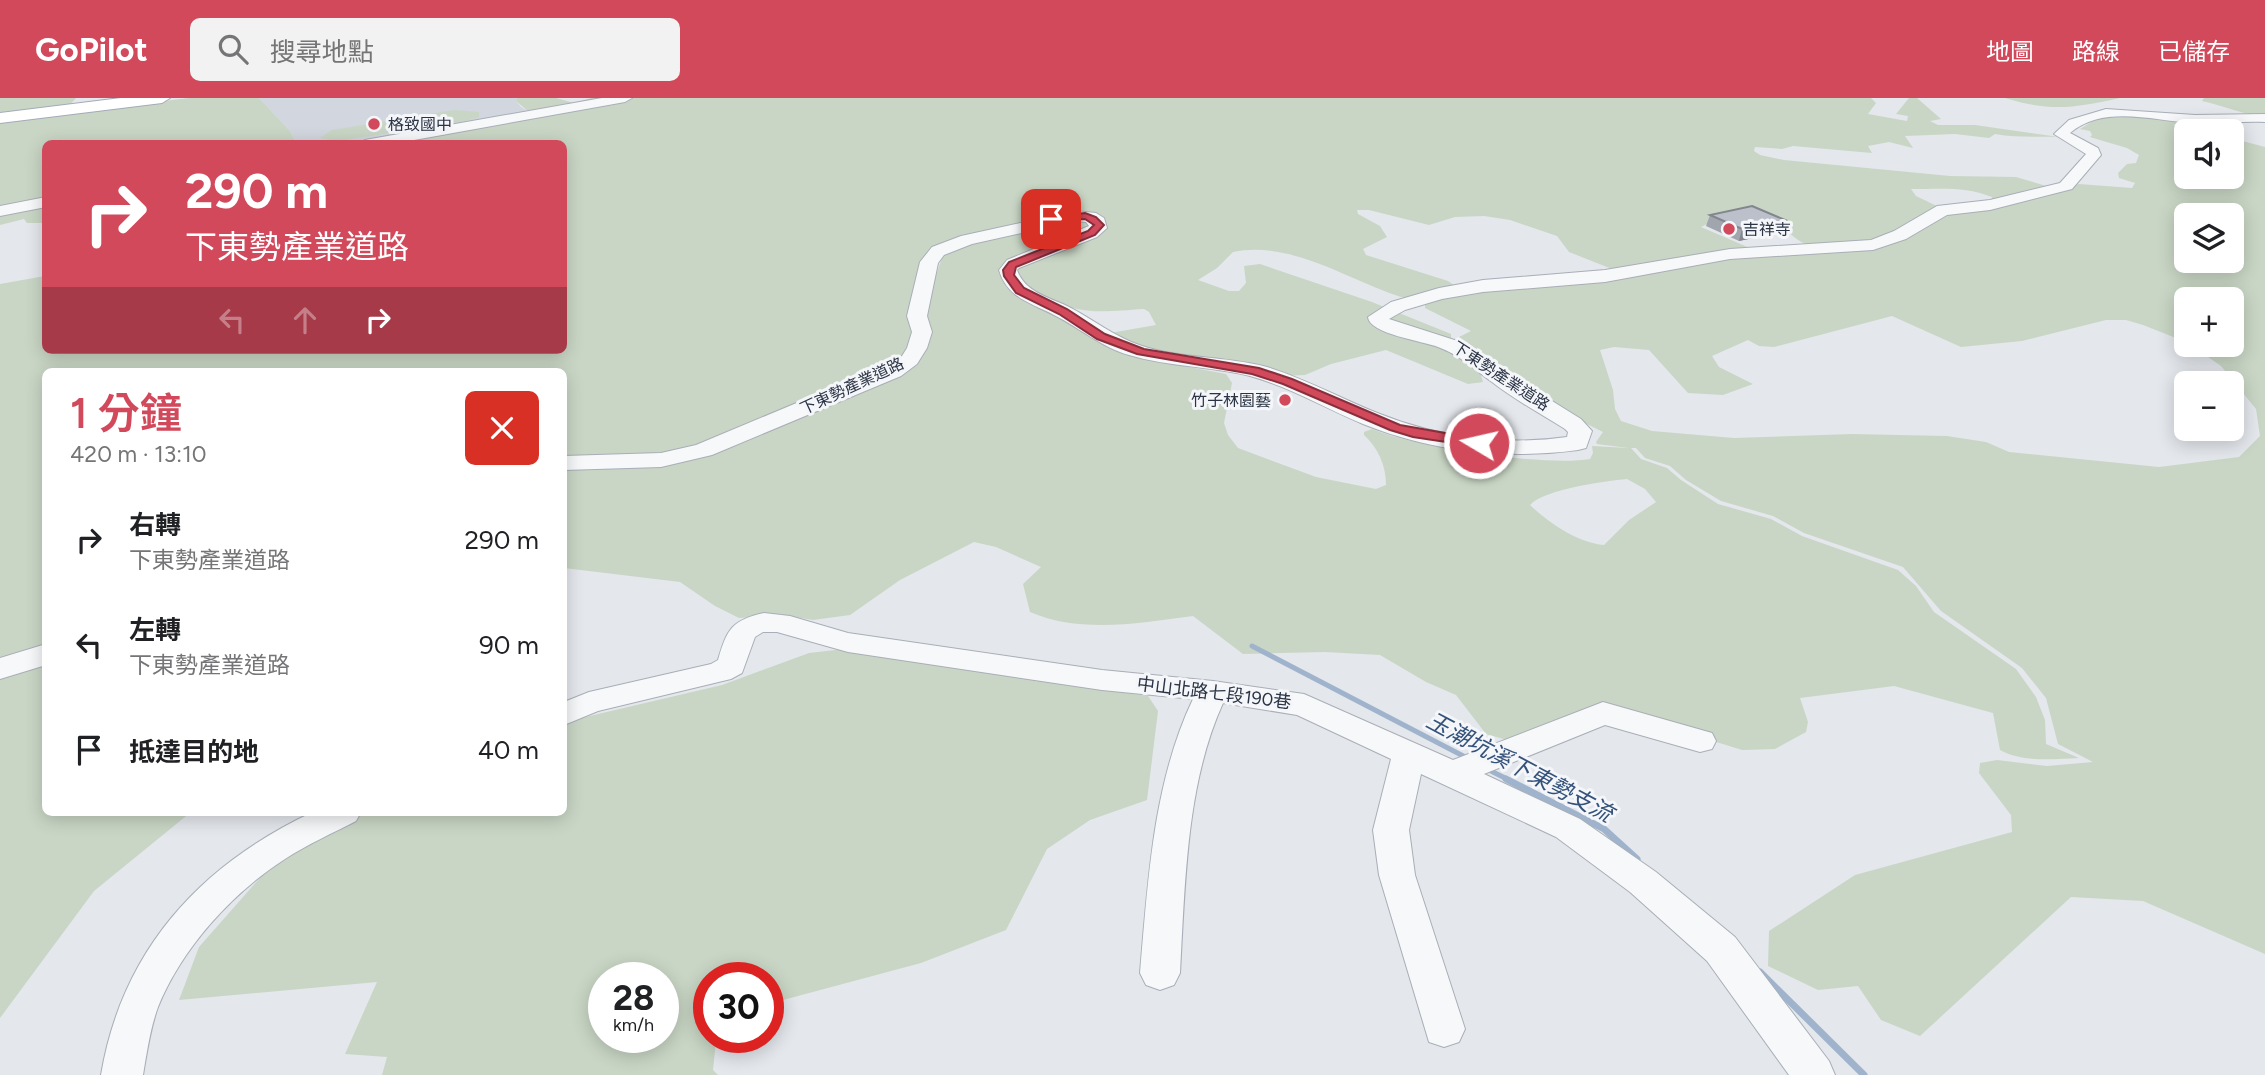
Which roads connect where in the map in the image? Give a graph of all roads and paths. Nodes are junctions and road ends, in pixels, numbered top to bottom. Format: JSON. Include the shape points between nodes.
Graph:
{"nodes":[{"id":1,"x":162,"y":98,"type":"edge"},
{"id":2,"x":625,"y":98,"type":"edge"},
{"id":3,"x":0,"y":118,"type":"edge"},
{"id":4,"x":2265,"y":118,"type":"edge"},
{"id":5,"x":387,"y":140,"type":"edge"},
{"id":6,"x":42,"y":203,"type":"edge"},
{"id":7,"x":0,"y":211,"type":"edge"},
{"id":8,"x":567,"y":463,"type":"edge"},
{"id":9,"x":42,"y":655,"type":"edge"},
{"id":10,"x":0,"y":669,"type":"edge"},
{"id":11,"x":1213,"y":691,"type":"junction"},
{"id":12,"x":576,"y":709,"type":"edge"},
{"id":13,"x":1700,"y":741,"type":"dead end"},
{"id":14,"x":1409,"y":755,"type":"junction"},
{"id":15,"x":1450,"y":775,"type":"junction"},
{"id":16,"x":336,"y":816,"type":"edge"},
{"id":17,"x":1160,"y":973,"type":"dead end"},
{"id":18,"x":1444,"y":1029,"type":"dead end"},
{"id":19,"x":122,"y":1075,"type":"edge"},
{"id":20,"x":1814,"y":1075,"type":"edge"}],
"edges":[{"from":1,"to":3,"type":"main road"},
{"from":2,"to":5,"type":"street"},
{"from":4,"to":8,"type":"street","name":"下東勢產業道路","via":[[2092,115],[2061,134],[2094,155],[2066,187],[1990,205],[1943,210],[1873,245],[1730,254],[1605,276],[1483,286],[1398,306],[1378,317],[1385,326],[1463,349],[1501,379],[1562,416],[1580,432],[1578,443],[1521,448],[1413,433],[1254,370],[1141,352],[1101,336],[1020,290],[1009,276],[1013,264],[1091,233],[1099,225],[1090,217],[1066,216],[939,251],[929,262],[917,316],[922,332],[917,348],[910,360],[893,371],[704,450],[661,460]]},
{"from":6,"to":7,"type":"street"},
{"from":9,"to":10,"type":"street"},
{"from":11,"to":12,"type":"street","name":"中山北路七段190巷","via":[[1102,680],[838,641],[804,628],[765,623],[743,632],[731,667],[720,673]]},
{"from":11,"to":14,"type":"street","name":"中山北路七段190巷","via":[[1304,705]]},
{"from":11,"to":17,"type":"street","via":[[1192,736],[1168,860]]},
{"from":13,"to":15,"type":"street","via":[[1603,713]]},
{"from":14,"to":15,"type":"street","name":"中山北路七段190巷"},
{"from":14,"to":18,"type":"street","via":[[1391,830],[1397,875]]},
{"from":15,"to":20,"type":"street","name":"中山北路七段190巷","via":[[1568,828],[1643,882],[1721,948]]},
{"from":16,"to":19,"type":"street","via":[[264,854],[222,888],[179,933],[147,983],[124,1050]]}]}
